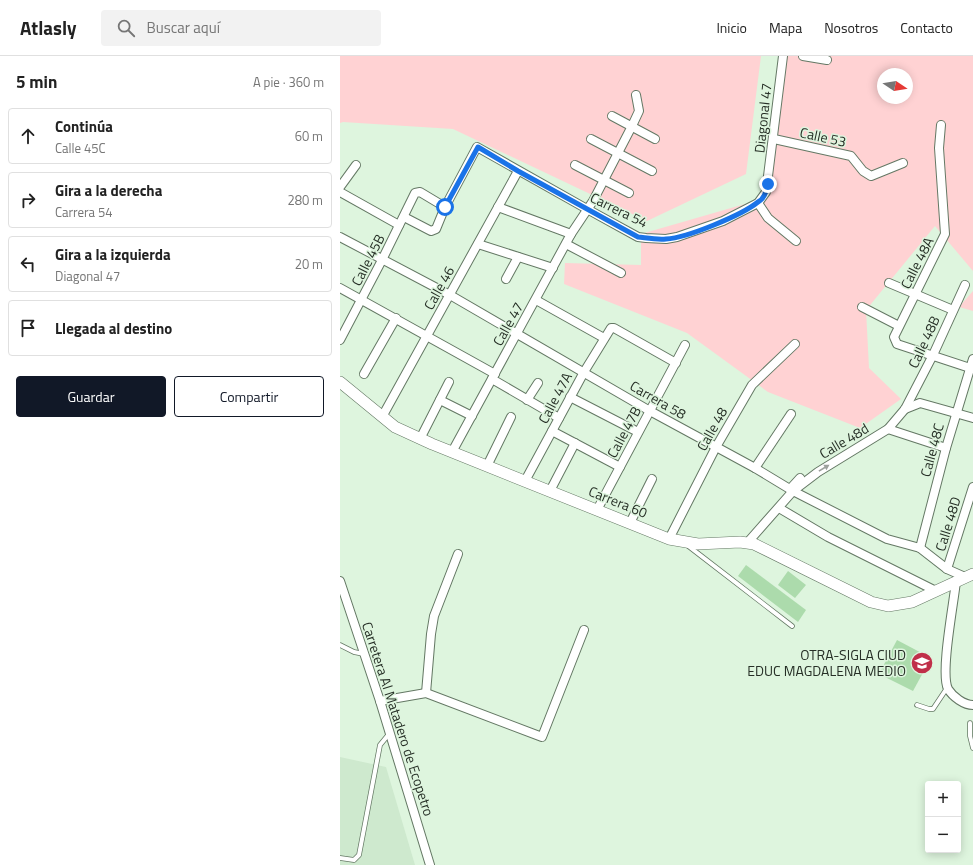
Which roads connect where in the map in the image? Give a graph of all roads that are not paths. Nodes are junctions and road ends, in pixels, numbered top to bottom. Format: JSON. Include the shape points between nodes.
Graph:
{"nodes":[{"id":1,"x":783,"y":56,"type":"edge"},
{"id":2,"x":803,"y":56,"type":"edge"},
{"id":3,"x":827,"y":60,"type":"dead end"},
{"id":4,"x":636,"y":95,"type":"dead end"},
{"id":5,"x":612,"y":116,"type":"dead end"},
{"id":6,"x":941,"y":125,"type":"dead end"},
{"id":7,"x":632,"y":126,"type":"junction"},
{"id":8,"x":591,"y":139,"type":"dead end"},
{"id":9,"x":655,"y":139,"type":"dead end"},
{"id":10,"x":774,"y":139,"type":"junction"},
{"id":11,"x":618,"y":153,"type":"junction"},
{"id":12,"x":903,"y":163,"type":"dead end"},
{"id":13,"x":356,"y":165,"type":"dead end"},
{"id":14,"x":575,"y":165,"type":"dead end"},
{"id":15,"x":518,"y":171,"type":"junction"},
{"id":16,"x":652,"y":171,"type":"dead end"},
{"id":17,"x":604,"y":180,"type":"junction"},
{"id":18,"x":340,"y":188,"type":"edge"},
{"id":19,"x":340,"y":192,"type":"edge"},
{"id":20,"x":629,"y":193,"type":"dead end"},
{"id":21,"x":758,"y":203,"type":"junction"},
{"id":22,"x":445,"y":207,"type":"junction"},
{"id":23,"x":498,"y":207,"type":"junction"},
{"id":24,"x":587,"y":209,"type":"junction"},
{"id":25,"x":404,"y":217,"type":"junction"},
{"id":26,"x":399,"y":224,"type":"junction"},
{"id":27,"x":571,"y":234,"type":"junction"},
{"id":28,"x":340,"y":237,"type":"edge"},
{"id":29,"x":796,"y":241,"type":"dead end"},
{"id":30,"x":478,"y":244,"type":"junction"},
{"id":31,"x":566,"y":244,"type":"junction"},
{"id":32,"x":518,"y":257,"type":"junction"},
{"id":33,"x":382,"y":260,"type":"junction"},
{"id":34,"x":553,"y":268,"type":"junction"},
{"id":35,"x":621,"y":273,"type":"dead end"},
{"id":36,"x":506,"y":279,"type":"dead end"},
{"id":37,"x":890,"y":283,"type":"dead end"},
{"id":38,"x":965,"y":285,"type":"dead end"},
{"id":39,"x":340,"y":288,"type":"edge"},
{"id":40,"x":915,"y":295,"type":"junction"},
{"id":41,"x":450,"y":296,"type":"junction"},
{"id":42,"x":362,"y":300,"type":"junction"},
{"id":43,"x":536,"y":300,"type":"junction"},
{"id":44,"x":862,"y":307,"type":"dead end"},
{"id":45,"x":952,"y":310,"type":"junction"},
{"id":46,"x":396,"y":318,"type":"junction"},
{"id":47,"x":900,"y":326,"type":"junction"},
{"id":48,"x":516,"y":335,"type":"junction"},
{"id":49,"x":427,"y":336,"type":"junction"},
{"id":50,"x":604,"y":338,"type":"junction"},
{"id":51,"x":340,"y":340,"type":"edge"},
{"id":52,"x":795,"y":344,"type":"dead end"},
{"id":53,"x":685,"y":345,"type":"dead end"},
{"id":54,"x":933,"y":355,"type":"junction"},
{"id":55,"x":973,"y":359,"type":"edge"},
{"id":56,"x":676,"y":363,"type":"junction"},
{"id":57,"x":971,"y":368,"type":"edge"},
{"id":58,"x":584,"y":372,"type":"junction"},
{"id":59,"x":364,"y":374,"type":"dead end"},
{"id":60,"x":493,"y":377,"type":"junction"},
{"id":61,"x":340,"y":382,"type":"edge"},
{"id":62,"x":449,"y":382,"type":"dead end"},
{"id":63,"x":538,"y":383,"type":"dead end"},
{"id":64,"x":570,"y":397,"type":"junction"},
{"id":65,"x":440,"y":400,"type":"junction"},
{"id":66,"x":527,"y":400,"type":"junction"},
{"id":67,"x":905,"y":409,"type":"junction"},
{"id":68,"x":650,"y":411,"type":"junction"},
{"id":69,"x":955,"y":413,"type":"junction"},
{"id":70,"x":791,"y":414,"type":"dead end"},
{"id":71,"x":472,"y":416,"type":"junction"},
{"id":72,"x":511,"y":417,"type":"dead end"},
{"id":73,"x":382,"y":418,"type":"junction"},
{"id":74,"x":558,"y":418,"type":"junction"},
{"id":75,"x":973,"y":418,"type":"edge"},
{"id":76,"x":888,"y":429,"type":"junction"},
{"id":77,"x":552,"y":431,"type":"junction"},
{"id":78,"x":638,"y":432,"type":"junction"},
{"id":79,"x":420,"y":439,"type":"junction"},
{"id":80,"x":575,"y":443,"type":"junction"},
{"id":81,"x":716,"y":447,"type":"junction"},
{"id":82,"x":946,"y":448,"type":"junction"},
{"id":83,"x":452,"y":452,"type":"junction"},
{"id":84,"x":487,"y":466,"type":"junction"},
{"id":85,"x":620,"y":467,"type":"junction"},
{"id":86,"x":755,"y":468,"type":"junction"},
{"id":87,"x":800,"y":478,"type":"dead end"},
{"id":88,"x":652,"y":479,"type":"dead end"},
{"id":89,"x":525,"y":481,"type":"junction"},
{"id":90,"x":973,"y":487,"type":"edge"},
{"id":91,"x":791,"y":490,"type":"junction"},
{"id":92,"x":550,"y":491,"type":"junction"},
{"id":93,"x":779,"y":508,"type":"junction"},
{"id":94,"x":597,"y":510,"type":"junction"},
{"id":95,"x":630,"y":523,"type":"junction"},
{"id":96,"x":669,"y":539,"type":"junction"},
{"id":97,"x":681,"y":542,"type":"junction"},
{"id":98,"x":748,"y":542,"type":"junction"},
{"id":99,"x":920,"y":548,"type":"junction"},
{"id":100,"x":458,"y":554,"type":"dead end"},
{"id":101,"x":948,"y":569,"type":"junction"},
{"id":102,"x":965,"y":578,"type":"edge"},
{"id":103,"x":340,"y":581,"type":"edge"},
{"id":104,"x":936,"y":591,"type":"junction"},
{"id":105,"x":792,"y":626,"type":"dead end"},
{"id":106,"x":584,"y":630,"type":"dead end"},
{"id":107,"x":340,"y":645,"type":"edge"},
{"id":108,"x":364,"y":654,"type":"junction"},
{"id":109,"x":948,"y":688,"type":"junction"},
{"id":110,"x":426,"y":693,"type":"junction"},
{"id":111,"x":380,"y":701,"type":"junction"},
{"id":112,"x":917,"y":705,"type":"dead end"},
{"id":113,"x":973,"y":706,"type":"edge"},
{"id":114,"x":970,"y":724,"type":"dead end"},
{"id":115,"x":390,"y":733,"type":"junction"},
{"id":116,"x":973,"y":748,"type":"edge"},
{"id":117,"x":340,"y":858,"type":"edge"},
{"id":118,"x":430,"y":865,"type":"edge"}],
"edges":[{"from":1,"to":10,"type":"street","name":"Diagonal 47"},
{"from":2,"to":3,"type":"street"},
{"from":4,"to":7,"type":"street","name":"Calle 47","via":[[639,111]]},
{"from":5,"to":7,"type":"street"},
{"from":6,"to":40,"type":"street","name":"Calle 48A","via":[[939,148],[945,234]]},
{"from":7,"to":9,"type":"street"},
{"from":7,"to":11,"type":"street","name":"Calle 47"},
{"from":8,"to":11,"type":"street"},
{"from":10,"to":12,"type":"street","name":"Calle 53","via":[[852,156],[863,171],[872,176]]},
{"from":10,"to":21,"type":"street","name":"Diagonal 47","via":[[768,184],[763,198]]},
{"from":11,"to":16,"type":"street"},
{"from":11,"to":17,"type":"street","name":"Calle 47"},
{"from":13,"to":18,"type":"street"},
{"from":14,"to":17,"type":"street"},
{"from":15,"to":22,"type":"street","name":"Carrera 54","via":[[478,147]]},
{"from":15,"to":23,"type":"street","name":"Calle 46"},
{"from":15,"to":24,"type":"street","name":"Carrera 54"},
{"from":17,"to":20,"type":"street"},
{"from":17,"to":24,"type":"street","name":"Calle 47"},
{"from":19,"to":26,"type":"street"},
{"from":21,"to":24,"type":"street","name":"Carrera 54","via":[[723,220],[666,239],[638,237]]},
{"from":21,"to":29,"type":"street","via":[[768,218]]},
{"from":22,"to":25,"type":"street","via":[[436,229],[431,231]]},
{"from":22,"to":25,"type":"street","name":"Calle 45B","via":[[418,192],[415,193]]},
{"from":23,"to":27,"type":"street"},
{"from":23,"to":30,"type":"street","name":"Calle 46"},
{"from":24,"to":27,"type":"street","name":"Calle 47"},
{"from":25,"to":26,"type":"street","name":"Calle 45B"},
{"from":26,"to":33,"type":"street","name":"Calle 45B"},
{"from":27,"to":31,"type":"street","name":"Calle 47"},
{"from":28,"to":33,"type":"street","name":"Carrera 58"},
{"from":30,"to":32,"type":"street"},
{"from":30,"to":41,"type":"street","name":"Calle 46"},
{"from":31,"to":34,"type":"street","name":"Calle 47"},
{"from":31,"to":35,"type":"street"},
{"from":32,"to":34,"type":"street"},
{"from":32,"to":36,"type":"street"},
{"from":33,"to":41,"type":"street","name":"Carrera 58"},
{"from":33,"to":42,"type":"street","name":"Calle 45B"},
{"from":34,"to":43,"type":"street","name":"Calle 47"},
{"from":37,"to":40,"type":"street"},
{"from":38,"to":45,"type":"street","name":"Calle 48B"},
{"from":39,"to":42,"type":"street"},
{"from":40,"to":45,"type":"street"},
{"from":40,"to":47,"type":"street","name":"Calle 48A"},
{"from":41,"to":48,"type":"street","name":"Carrera 58"},
{"from":41,"to":49,"type":"street","name":"Calle 46"},
{"from":42,"to":46,"type":"street"},
{"from":42,"to":51,"type":"street","name":"Calle 45B"},
{"from":43,"to":48,"type":"street","name":"Calle 47"},
{"from":43,"to":50,"type":"street"},
{"from":44,"to":47,"type":"street"},
{"from":45,"to":54,"type":"street","name":"Calle 48B"},
{"from":46,"to":49,"type":"street"},
{"from":46,"to":59,"type":"street"},
{"from":47,"to":54,"type":"street","name":"Calle 48A","via":[[894,337],[896,344]]},
{"from":48,"to":58,"type":"street","name":"Carrera 58"},
{"from":48,"to":60,"type":"street","name":"Calle 47"},
{"from":49,"to":60,"type":"street"},
{"from":49,"to":73,"type":"street","name":"Calle 46"},
{"from":50,"to":56,"type":"street","name":"Calle 47A","via":[[611,328],[614,328]]},
{"from":50,"to":58,"type":"street","name":"Calle 47A"},
{"from":52,"to":81,"type":"street","name":"Calle 48","via":[[752,385]]},
{"from":53,"to":56,"type":"street","name":"Calle 47B"},
{"from":54,"to":57,"type":"street"},
{"from":54,"to":67,"type":"street","name":"Calle 48B"},
{"from":55,"to":57,"type":"street","name":"Calle 48C"},
{"from":56,"to":68,"type":"street","name":"Calle 47B"},
{"from":57,"to":69,"type":"street","name":"Calle 48C"},
{"from":58,"to":64,"type":"street","name":"Calle 47A"},
{"from":58,"to":68,"type":"street","name":"Carrera 58"},
{"from":60,"to":66,"type":"street"},
{"from":60,"to":71,"type":"street","name":"Calle 47"},
{"from":61,"to":73,"type":"street","name":"Carrera 60"},
{"from":62,"to":65,"type":"street"},
{"from":63,"to":66,"type":"street"},
{"from":64,"to":74,"type":"street","name":"Calle 47A"},
{"from":64,"to":78,"type":"street"},
{"from":65,"to":71,"type":"street"},
{"from":65,"to":79,"type":"street"},
{"from":66,"to":74,"type":"street"},
{"from":67,"to":69,"type":"street","via":[[920,403]]},
{"from":67,"to":76,"type":"street","name":"Calle 48d"},
{"from":68,"to":78,"type":"street","name":"Calle 47B"},
{"from":68,"to":81,"type":"street","name":"Carrera 58"},
{"from":69,"to":75,"type":"street"},
{"from":69,"to":82,"type":"street","name":"Calle 48C"},
{"from":70,"to":86,"type":"street"},
{"from":71,"to":83,"type":"street","name":"Calle 47"},
{"from":72,"to":84,"type":"street"},
{"from":73,"to":79,"type":"street","name":"Carrera 60"},
{"from":74,"to":77,"type":"street","name":"Calle 47A"},
{"from":76,"to":82,"type":"street"},
{"from":91,"to":76,"type":"street","name":"Calle 48d","one_way":true},
{"from":77,"to":80,"type":"street"},
{"from":77,"to":89,"type":"street","name":"Calle 47A"},
{"from":78,"to":85,"type":"street","name":"Calle 47B"},
{"from":79,"to":83,"type":"street","name":"Carrera 60"},
{"from":80,"to":85,"type":"street"},
{"from":80,"to":92,"type":"street"},
{"from":81,"to":86,"type":"street","name":"Carrera 58"},
{"from":81,"to":96,"type":"street","name":"Calle 48"},
{"from":82,"to":99,"type":"street","name":"Calle 48C"},
{"from":83,"to":84,"type":"street","name":"Carrera 60"},
{"from":84,"to":89,"type":"street","name":"Carrera 60"},
{"from":85,"to":94,"type":"street","name":"Calle 47B"},
{"from":86,"to":91,"type":"street","name":"Carrera 58"},
{"from":87,"to":91,"type":"street"},
{"from":88,"to":95,"type":"street"},
{"from":89,"to":92,"type":"street","name":"Carrera 60"},
{"from":90,"to":101,"type":"street","name":"Calle 48D"},
{"from":91,"to":93,"type":"street"},
{"from":91,"to":99,"type":"street","name":"Carrera 58","via":[[887,539]]},
{"from":92,"to":94,"type":"street","name":"Carrera 60"},
{"from":93,"to":98,"type":"street"},
{"from":93,"to":104,"type":"street","via":[[828,537]]},
{"from":94,"to":95,"type":"street","name":"Carrera 60"},
{"from":95,"to":96,"type":"street","name":"Carrera 60"},
{"from":96,"to":97,"type":"street","name":"Carrera 60"},
{"from":97,"to":98,"type":"street","name":"Carrera 60"},
{"from":97,"to":105,"type":"lane"},
{"from":98,"to":104,"type":"street","name":"Carrera 60","via":[[872,602],[898,606]]},
{"from":99,"to":101,"type":"street","name":"Carrera 58"},
{"from":100,"to":110,"type":"street","via":[[434,616]]},
{"from":101,"to":102,"type":"street","name":"Carrera 58"},
{"from":102,"to":104,"type":"street"},
{"from":102,"to":109,"type":"street","via":[[946,668]]},
{"from":103,"to":108,"type":"street","name":"Carretera Al Matadero de Ecopetro"},
{"from":106,"to":110,"type":"street","via":[[542,737]]},
{"from":107,"to":108,"type":"lane"},
{"from":108,"to":111,"type":"street","name":"Carretera Al Matadero de Ecopetro"},
{"from":109,"to":112,"type":"lane","via":[[933,709]]},
{"from":109,"to":113,"type":"street","via":[[956,699]]},
{"from":110,"to":111,"type":"street"},
{"from":111,"to":115,"type":"street","name":"Carretera Al Matadero de Ecopetro"},
{"from":114,"to":116,"type":"lane"},
{"from":115,"to":117,"type":"lane","via":[[380,745],[359,855],[354,860]]},
{"from":115,"to":118,"type":"street","name":"Carretera Al Matadero de Ecopetro"}]}
